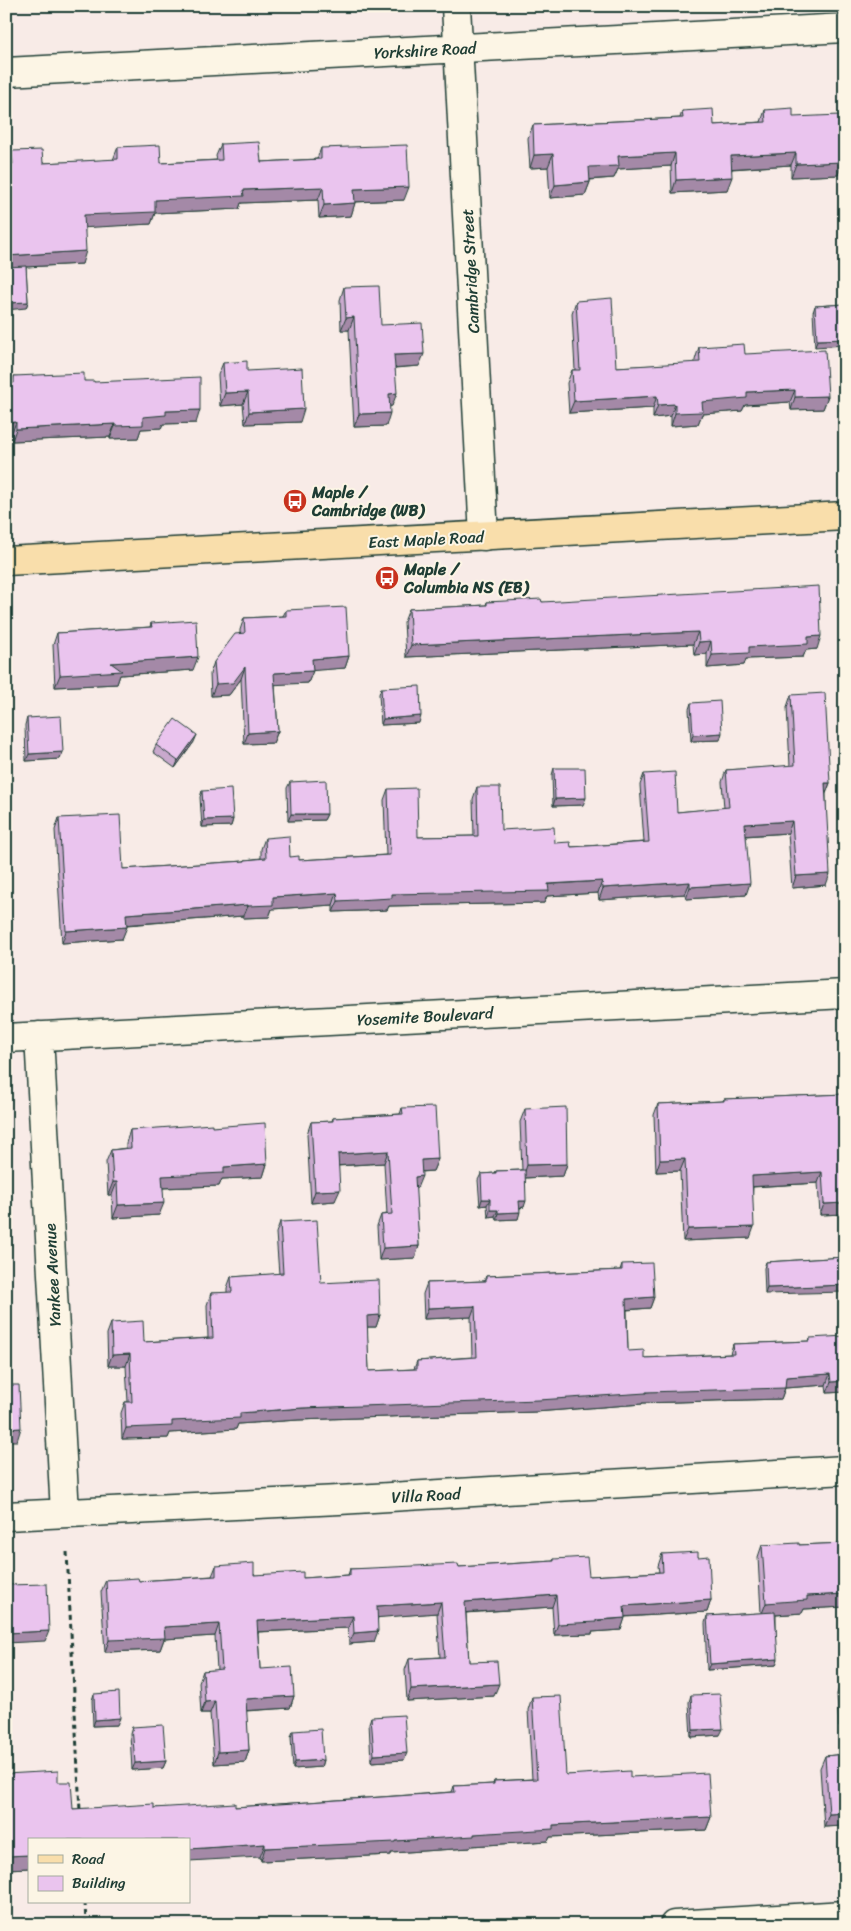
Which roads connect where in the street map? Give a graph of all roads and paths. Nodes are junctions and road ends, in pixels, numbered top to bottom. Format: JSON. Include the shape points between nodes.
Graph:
{"nodes":[{"id":1,"x":456,"y":6,"type":"edge"},
{"id":2,"x":845,"y":28,"type":"edge"},
{"id":3,"x":458,"y":48,"type":"junction"},
{"id":4,"x":6,"y":72,"type":"edge"},
{"id":5,"x":845,"y":516,"type":"edge"},
{"id":6,"x":484,"y":536,"type":"junction"},
{"id":7,"x":6,"y":561,"type":"edge"},
{"id":8,"x":845,"y":994,"type":"edge"},
{"id":9,"x":39,"y":1036,"type":"junction"},
{"id":10,"x":6,"y":1038,"type":"edge"},
{"id":11,"x":845,"y":1470,"type":"edge"},
{"id":12,"x":65,"y":1513,"type":"junction"},
{"id":13,"x":6,"y":1516,"type":"edge"},
{"id":14,"x":67,"y":1552,"type":"dead end"},
{"id":15,"x":81,"y":1820,"type":"edge"},
{"id":16,"x":85,"y":1904,"type":"edge"},
{"id":17,"x":845,"y":1915,"type":"edge"},
{"id":18,"x":86,"y":1925,"type":"edge"},
{"id":19,"x":674,"y":1925,"type":"edge"}],
"edges":[{"from":1,"to":3,"type":"street","name":"Cambridge Street"},
{"from":2,"to":3,"type":"street","name":"Yorkshire Road"},
{"from":3,"to":4,"type":"street","name":"Yorkshire Road"},
{"from":3,"to":6,"type":"street","name":"Cambridge Street"},
{"from":5,"to":6,"type":"main road","name":"East Maple Road"},
{"from":6,"to":7,"type":"main road","name":"East Maple Road"},
{"from":8,"to":9,"type":"street","name":"Yosemite Boulevard"},
{"from":9,"to":10,"type":"street","name":"Yosemite Boulevard"},
{"from":9,"to":12,"type":"street","name":"Yankee Avenue"},
{"from":11,"to":12,"type":"street","name":"Villa Road","via":[[349,1500]]},
{"from":12,"to":13,"type":"street","name":"Villa Road"},
{"from":14,"to":15,"type":"path"},
{"from":16,"to":18,"type":"path"},
{"from":17,"to":19,"type":"street"}]}
